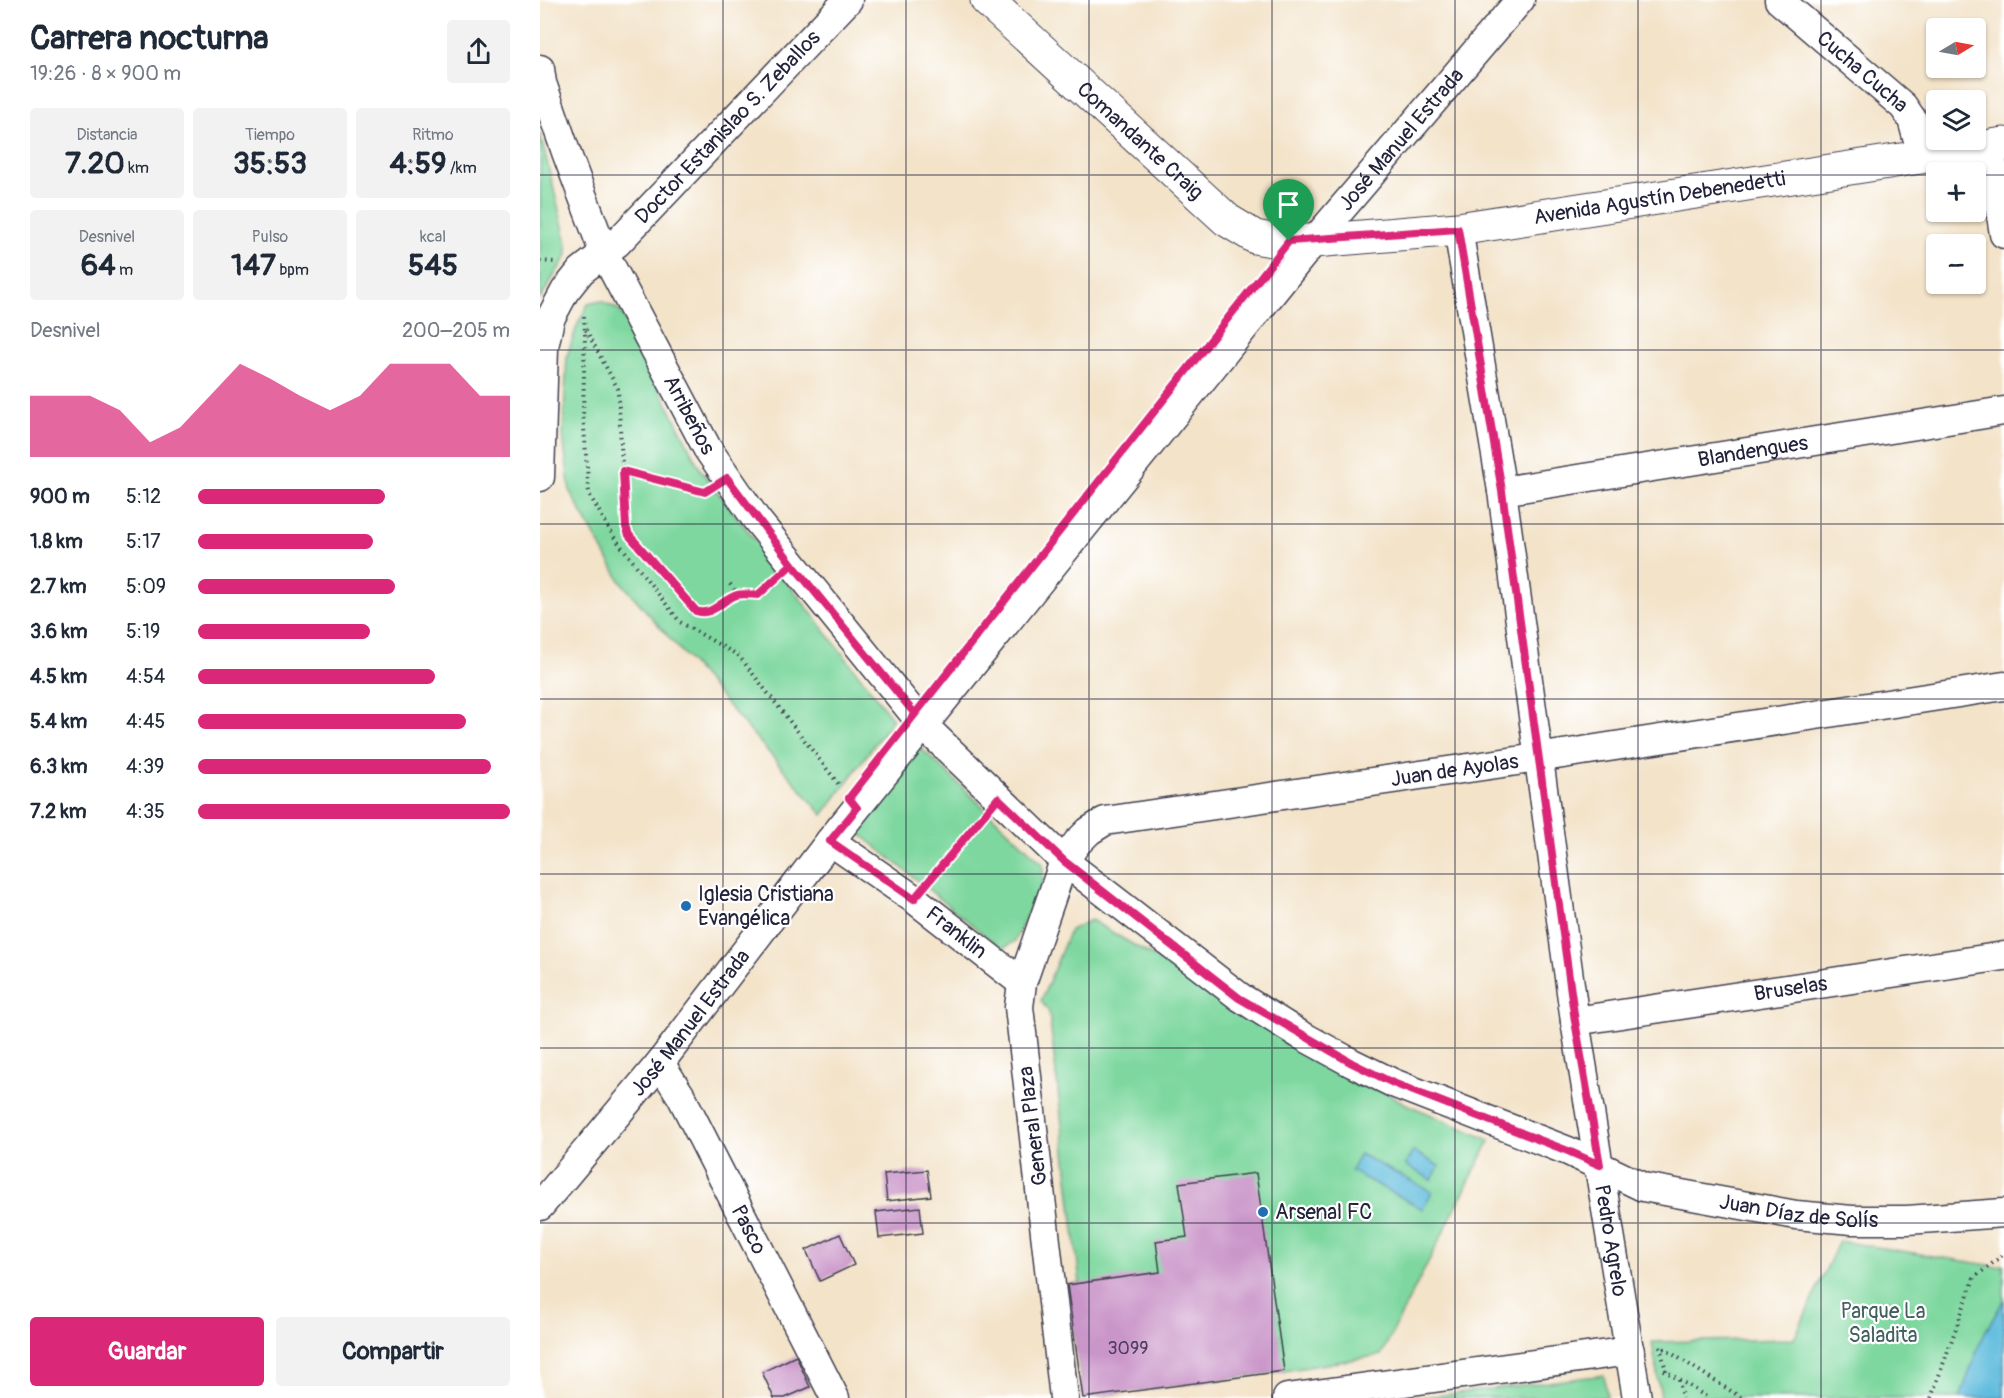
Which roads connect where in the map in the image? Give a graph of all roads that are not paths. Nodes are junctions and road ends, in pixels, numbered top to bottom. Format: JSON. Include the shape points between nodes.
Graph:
{"nodes":[{"id":1,"x":848,"y":0,"type":"edge"},
{"id":2,"x":987,"y":0,"type":"edge"},
{"id":3,"x":1520,"y":0,"type":"edge"},
{"id":4,"x":1779,"y":0,"type":"edge"},
{"id":5,"x":540,"y":69,"type":"edge"},
{"id":6,"x":1997,"y":146,"type":"edge"},
{"id":7,"x":1922,"y":156,"type":"junction"},
{"id":8,"x":1458,"y":229,"type":"junction"},
{"id":9,"x":2004,"y":234,"type":"edge"},
{"id":10,"x":1314,"y":241,"type":"junction"},
{"id":11,"x":604,"y":253,"type":"junction"},
{"id":12,"x":2004,"y":411,"type":"edge"},
{"id":13,"x":540,"y":477,"type":"edge"},
{"id":14,"x":1502,"y":491,"type":"junction"},
{"id":15,"x":2004,"y":686,"type":"edge"},
{"id":16,"x":923,"y":725,"type":"junction"},
{"id":17,"x":1538,"y":758,"type":"junction"},
{"id":18,"x":830,"y":841,"type":"junction"},
{"id":19,"x":1064,"y":861,"type":"junction"},
{"id":20,"x":2004,"y":956,"type":"edge"},
{"id":21,"x":1022,"y":983,"type":"junction"},
{"id":22,"x":1575,"y":1021,"type":"junction"},
{"id":23,"x":660,"y":1063,"type":"junction"},
{"id":24,"x":1600,"y":1165,"type":"junction"},
{"id":25,"x":540,"y":1206,"type":"edge"},
{"id":26,"x":2004,"y":1213,"type":"edge"},
{"id":27,"x":1629,"y":1351,"type":"junction"},
{"id":28,"x":835,"y":1398,"type":"edge"},
{"id":29,"x":1064,"y":1398,"type":"edge"},
{"id":30,"x":1287,"y":1398,"type":"edge"},
{"id":31,"x":1637,"y":1398,"type":"edge"}],
"edges":[{"from":1,"to":11,"type":"street","name":"Doctor Estanislao S. Zeballos"},
{"from":2,"to":10,"type":"main road","name":"Comandante Craig","via":[[1227,220],[1255,237],[1278,242]]},
{"from":3,"to":10,"type":"street","name":"José Manuel Estrada"},
{"from":4,"to":7,"type":"street","name":"Cucha Cucha","via":[[1903,106],[1912,119]]},
{"from":5,"to":11,"type":"street","name":"Arribeños"},
{"from":6,"to":7,"type":"main road","name":"Avenida Agustín Debenedetti"},
{"from":6,"to":9,"type":"street"},
{"from":7,"to":8,"type":"main road","name":"Avenida Agustín Debenedetti"},
{"from":8,"to":10,"type":"main road","name":"Avenida Agustín Debenedetti"},
{"from":8,"to":14,"type":"street","name":"Pedro Agrelo"},
{"from":10,"to":16,"type":"street","name":"José Manuel Estrada"},
{"from":11,"to":13,"type":"street","name":"Doctor Estanislao S. Zeballos","via":[[581,271],[550,319],[544,347]]},
{"from":11,"to":16,"type":"street","name":"Arribeños","via":[[690,418],[727,478]]},
{"from":12,"to":14,"type":"street","name":"Blandengues"},
{"from":14,"to":17,"type":"street","name":"Pedro Agrelo"},
{"from":15,"to":17,"type":"street","name":"Juan de Ayolas"},
{"from":16,"to":18,"type":"street","name":"José Manuel Estrada"},
{"from":16,"to":19,"type":"street","name":"Arribeños"},
{"from":17,"to":19,"type":"street","name":"Juan de Ayolas","via":[[1105,821],[1089,831]]},
{"from":17,"to":22,"type":"street","name":"Pedro Agrelo"},
{"from":18,"to":21,"type":"street","name":"Franklin","via":[[914,899]]},
{"from":18,"to":23,"type":"street","name":"José Manuel Estrada"},
{"from":19,"to":21,"type":"street","name":"General Plaza"},
{"from":19,"to":24,"type":"street","name":"Arribeños","via":[[1239,998],[1299,1034],[1393,1083]]},
{"from":20,"to":22,"type":"street","name":"Bruselas"},
{"from":21,"to":29,"type":"street","name":"General Plaza","via":[[1019,1007]]},
{"from":22,"to":24,"type":"street","name":"Pedro Agrelo"},
{"from":23,"to":25,"type":"street","name":"José Manuel Estrada"},
{"from":23,"to":28,"type":"street","name":"Pasco","via":[[681,1096]]},
{"from":24,"to":26,"type":"street","name":"Juan Díaz de Solís","via":[[1660,1192],[1796,1215],[1907,1220]]},
{"from":24,"to":27,"type":"street","name":"Pedro Agrelo"},
{"from":27,"to":30,"type":"street"},
{"from":27,"to":31,"type":"street","name":"Pedro Agrelo"}]}
